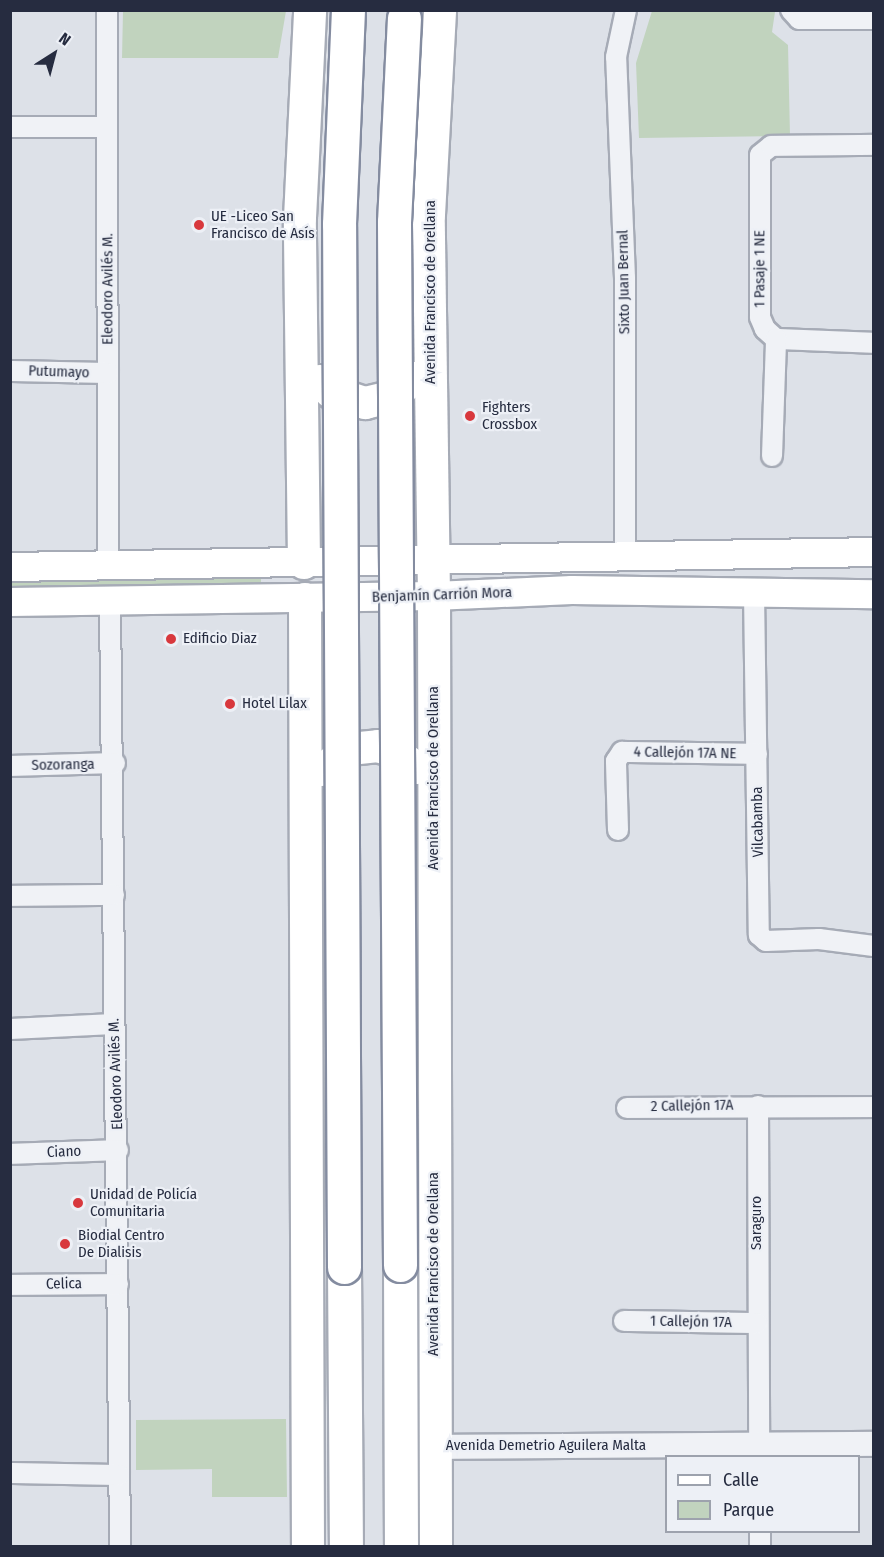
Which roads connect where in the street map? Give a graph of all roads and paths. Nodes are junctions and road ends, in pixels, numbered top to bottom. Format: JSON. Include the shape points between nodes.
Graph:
{"nodes":[{"id":1,"x":107,"y":10,"type":"edge"},
{"id":2,"x":310,"y":10,"type":"edge"},
{"id":3,"x":348,"y":10,"type":"edge"},
{"id":4,"x":440,"y":10,"type":"edge"},
{"id":5,"x":626,"y":10,"type":"edge"},
{"id":6,"x":404,"y":14,"type":"edge"},
{"id":7,"x":793,"y":14,"type":"edge"},
{"id":8,"x":873,"y":19,"type":"edge"},
{"id":9,"x":10,"y":127,"type":"edge"},
{"id":10,"x":107,"y":128,"type":"junction"},
{"id":11,"x":873,"y":145,"type":"edge"},
{"id":12,"x":776,"y":339,"type":"junction"},
{"id":13,"x":431,"y":340,"type":"junction"},
{"id":14,"x":873,"y":343,"type":"edge"},
{"id":15,"x":302,"y":352,"type":"junction"},
{"id":16,"x":10,"y":371,"type":"edge"},
{"id":17,"x":108,"y":373,"type":"junction"},
{"id":18,"x":772,"y":456,"type":"dead end"},
{"id":19,"x":864,"y":552,"type":"edge"},
{"id":20,"x":726,"y":553,"type":"junction"},
{"id":21,"x":626,"y":554,"type":"junction"},
{"id":22,"x":433,"y":559,"type":"junction"},
{"id":23,"x":304,"y":563,"type":"junction"},
{"id":24,"x":10,"y":567,"type":"edge"},
{"id":25,"x":108,"y":567,"type":"junction"},
{"id":26,"x":630,"y":591,"type":"junction"},
{"id":27,"x":754,"y":592,"type":"junction"},
{"id":28,"x":873,"y":594,"type":"edge"},
{"id":29,"x":434,"y":597,"type":"junction"},
{"id":30,"x":305,"y":599,"type":"junction"},
{"id":31,"x":10,"y":602,"type":"edge"},
{"id":32,"x":110,"y":602,"type":"junction"},
{"id":33,"x":757,"y":754,"type":"junction"},
{"id":34,"x":115,"y":764,"type":"junction"},
{"id":35,"x":10,"y":766,"type":"edge"},
{"id":36,"x":305,"y":800,"type":"junction"},
{"id":37,"x":434,"y":803,"type":"junction"},
{"id":38,"x":618,"y":830,"type":"dead end"},
{"id":39,"x":114,"y":895,"type":"junction"},
{"id":40,"x":10,"y":896,"type":"edge"},
{"id":41,"x":873,"y":946,"type":"edge"},
{"id":42,"x":114,"y":1023,"type":"junction"},
{"id":43,"x":10,"y":1029,"type":"edge"},
{"id":44,"x":758,"y":1106,"type":"junction"},
{"id":45,"x":627,"y":1107,"type":"dead end"},
{"id":46,"x":873,"y":1107,"type":"edge"},
{"id":47,"x":118,"y":1150,"type":"junction"},
{"id":48,"x":10,"y":1154,"type":"edge"},
{"id":49,"x":118,"y":1284,"type":"junction"},
{"id":50,"x":10,"y":1285,"type":"edge"},
{"id":51,"x":624,"y":1321,"type":"dead end"},
{"id":52,"x":757,"y":1323,"type":"junction"},
{"id":53,"x":873,"y":1444,"type":"edge"},
{"id":54,"x":435,"y":1447,"type":"junction"},
{"id":55,"x":759,"y":1451,"type":"edge"},
{"id":56,"x":10,"y":1473,"type":"edge"},
{"id":57,"x":119,"y":1475,"type":"junction"},
{"id":58,"x":120,"y":1546,"type":"edge"},
{"id":59,"x":308,"y":1546,"type":"edge"},
{"id":60,"x":346,"y":1546,"type":"edge"},
{"id":61,"x":402,"y":1546,"type":"edge"},
{"id":62,"x":436,"y":1546,"type":"edge"}],
"edges":[{"from":1,"to":10,"type":"street","name":"Eleodoro Avilés M."},
{"from":2,"to":15,"type":"main road","via":[[300,206]]},
{"from":3,"to":60,"type":"highway","bridge":true,"via":[[339,224]]},
{"from":4,"to":13,"type":"main road","name":"Avenida Francisco de Orellana","via":[[429,215]]},
{"from":5,"to":21,"type":"street","name":"Sixto Juan Bernal","via":[[616,57],[625,278]]},
{"from":6,"to":61,"type":"highway","bridge":true,"via":[[394,222]]},
{"from":7,"to":8,"type":"street"},
{"from":9,"to":10,"type":"street"},
{"from":10,"to":17,"type":"street","name":"Eleodoro Avilés M."},
{"from":11,"to":12,"type":"street","name":"1 Pasaje 1 NE","via":[[763,149],[760,317],[765,329]]},
{"from":12,"to":14,"type":"street"},
{"from":12,"to":18,"type":"street"},
{"from":13,"to":15,"type":"main road","via":[[408,385],[392,398],[365,403],[331,392],[312,372]]},
{"from":13,"to":22,"type":"main road","name":"Avenida Francisco de Orellana"},
{"from":15,"to":23,"type":"main road"},
{"from":16,"to":17,"type":"street","name":"Putumayo"},
{"from":17,"to":25,"type":"street","name":"Eleodoro Avilés M."},
{"from":19,"to":20,"type":"main road"},
{"from":19,"to":27,"type":"main road","via":[[837,571],[761,571],[754,579]]},
{"from":20,"to":21,"type":"main road"},
{"from":20,"to":26,"type":"main road","via":[[726,575],[717,584],[635,584]]},
{"from":21,"to":22,"type":"main road"},
{"from":22,"to":23,"type":"main road"},
{"from":22,"to":29,"type":"main road","name":"Avenida Francisco de Orellana"},
{"from":23,"to":25,"type":"main road"},
{"from":24,"to":25,"type":"main road"},
{"from":26,"to":27,"type":"main road","name":"Benjamín Carrión Mora"},
{"from":26,"to":29,"type":"main road","name":"Benjamín Carrión Mora"},
{"from":27,"to":28,"type":"main road","name":"Benjamín Carrión Mora"},
{"from":27,"to":33,"type":"street","name":"Vilcabamba"},
{"from":29,"to":30,"type":"main road","name":"Benjamín Carrión Mora"},
{"from":29,"to":37,"type":"main road","name":"Avenida Francisco de Orellana"},
{"from":30,"to":32,"type":"main road","name":"Benjamín Carrión Mora"},
{"from":30,"to":36,"type":"main road"},
{"from":31,"to":32,"type":"main road","name":"Benjamín Carrión Mora"},
{"from":32,"to":34,"type":"street","name":"Eleodoro Avilés M."},
{"from":33,"to":38,"type":"street","name":"4 Callejón 17A NE","via":[[622,752],[616,761]]},
{"from":33,"to":41,"type":"street","name":"Vilcabamba","via":[[759,936],[766,940],[819,939]]},
{"from":34,"to":35,"type":"street","name":"Sozoranga"},
{"from":34,"to":39,"type":"street","name":"Eleodoro Avilés M."},
{"from":36,"to":37,"type":"main road","via":[[332,759],[350,749],[378,746],[410,761],[427,783]]},
{"from":36,"to":59,"type":"main road"},
{"from":37,"to":54,"type":"main road","name":"Avenida Francisco de Orellana"},
{"from":39,"to":40,"type":"street"},
{"from":39,"to":42,"type":"street","name":"Eleodoro Avilés M."},
{"from":42,"to":43,"type":"street"},
{"from":42,"to":47,"type":"street","name":"Eleodoro Avilés M."},
{"from":44,"to":45,"type":"street","name":"2 Callejón 17A"},
{"from":44,"to":46,"type":"street"},
{"from":44,"to":52,"type":"street","name":"Saraguro"},
{"from":47,"to":48,"type":"street","name":"Ciano"},
{"from":47,"to":49,"type":"street","name":"Eleodoro Avilés M."},
{"from":49,"to":50,"type":"street","name":"Celica"},
{"from":49,"to":57,"type":"street","name":"Eleodoro Avilés M."},
{"from":51,"to":52,"type":"street","name":"1 Callejón 17A"},
{"from":52,"to":55,"type":"street","name":"Saraguro"},
{"from":53,"to":55,"type":"street","name":"Avenida Demetrio Aguilera Malta"},
{"from":54,"to":55,"type":"street","name":"Avenida Demetrio Aguilera Malta"},
{"from":54,"to":62,"type":"main road","name":"Avenida Francisco de Orellana"},
{"from":56,"to":57,"type":"street"},
{"from":57,"to":58,"type":"street","name":"Eleodoro Avilés M."}]}
